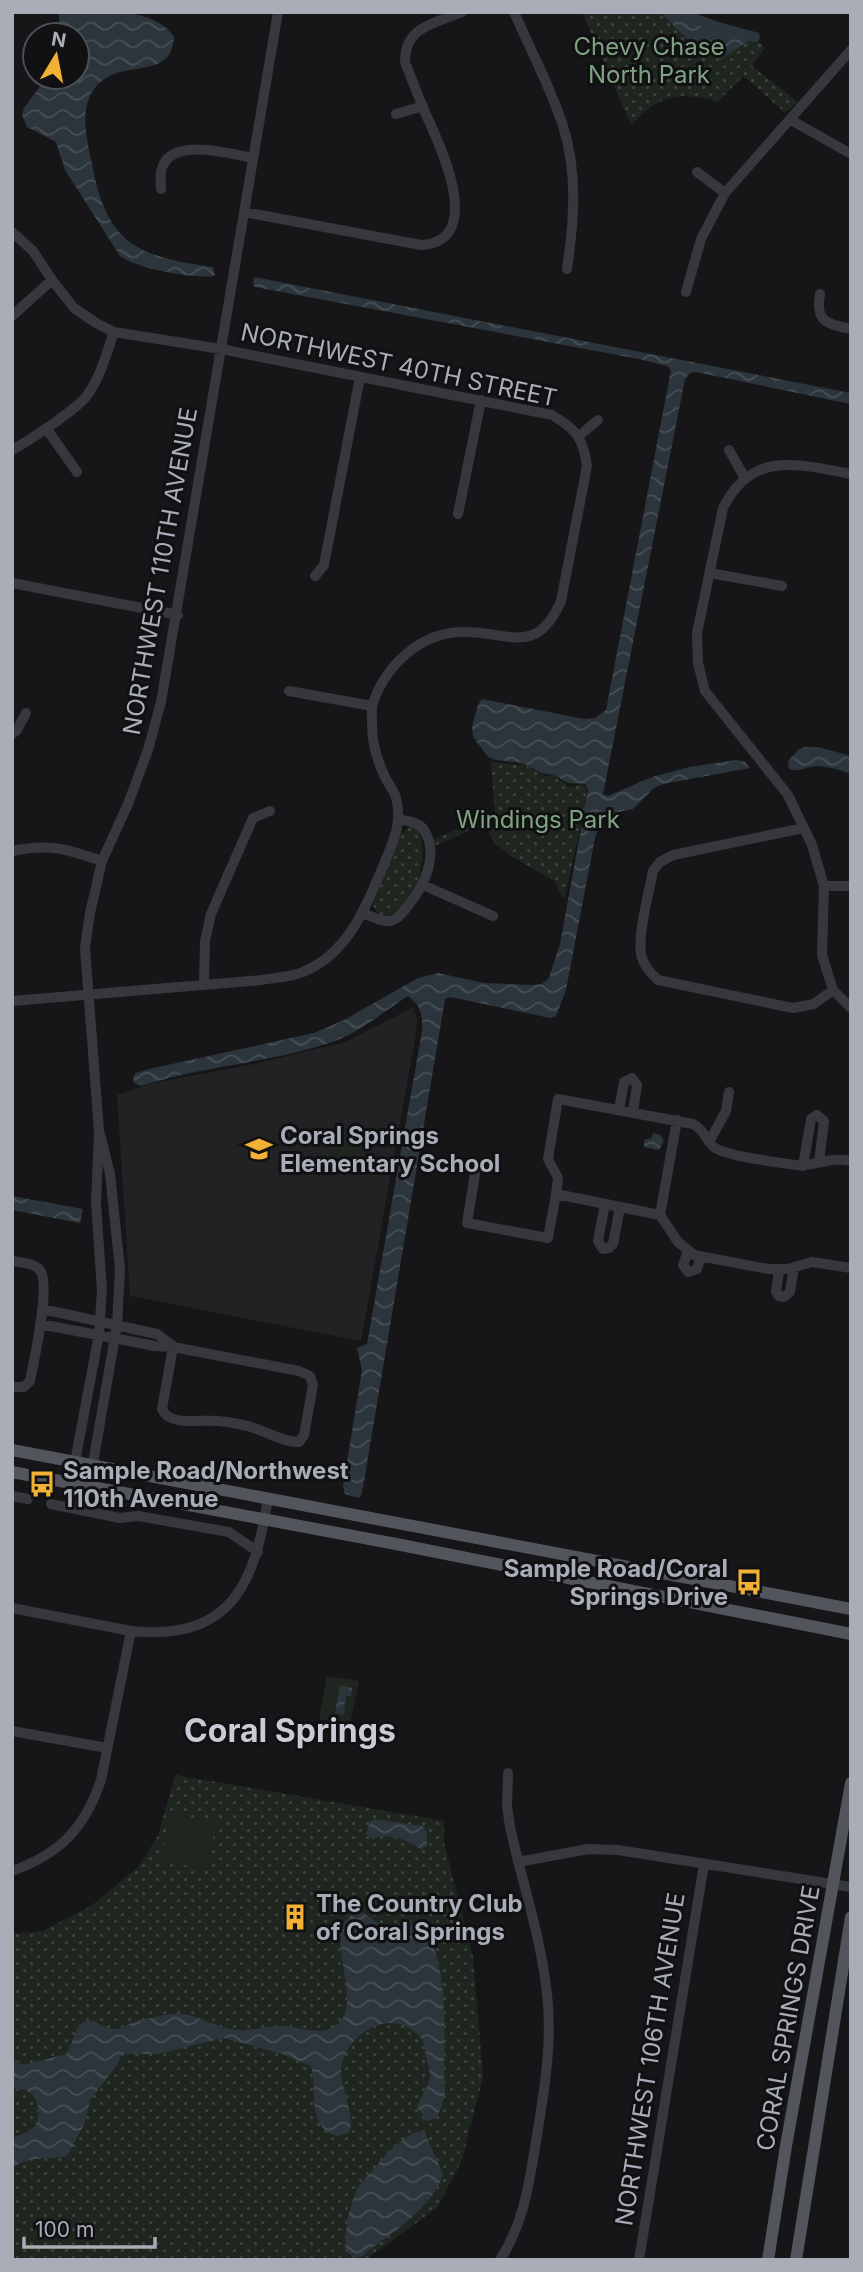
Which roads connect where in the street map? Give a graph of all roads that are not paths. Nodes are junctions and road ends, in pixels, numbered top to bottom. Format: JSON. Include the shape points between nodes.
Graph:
{"nodes":[{"id":1,"x":278,"y":12,"type":"edge"},
{"id":2,"x":462,"y":12,"type":"edge"},
{"id":3,"x":514,"y":12,"type":"edge"},
{"id":4,"x":851,"y":50,"type":"edge"},
{"id":5,"x":423,"y":106,"type":"junction"},
{"id":6,"x":396,"y":114,"type":"dead end"},
{"id":7,"x":791,"y":120,"type":"junction"},
{"id":8,"x":851,"y":154,"type":"edge"},
{"id":9,"x":253,"y":158,"type":"junction"},
{"id":10,"x":697,"y":172,"type":"dead end"},
{"id":11,"x":161,"y":189,"type":"dead end"},
{"id":12,"x":725,"y":192,"type":"junction"},
{"id":13,"x":244,"y":212,"type":"junction"},
{"id":14,"x":12,"y":232,"type":"edge"},
{"id":15,"x":567,"y":269,"type":"dead end"},
{"id":16,"x":52,"y":280,"type":"junction"},
{"id":17,"x":686,"y":292,"type":"dead end"},
{"id":18,"x":820,"y":294,"type":"dead end"},
{"id":19,"x":12,"y":316,"type":"edge"},
{"id":20,"x":851,"y":329,"type":"edge"},
{"id":21,"x":114,"y":332,"type":"junction"},
{"id":22,"x":221,"y":349,"type":"junction"},
{"id":23,"x":360,"y":377,"type":"junction"},
{"id":24,"x":481,"y":400,"type":"junction"},
{"id":25,"x":598,"y":420,"type":"dead end"},
{"id":26,"x":46,"y":428,"type":"junction"},
{"id":27,"x":579,"y":436,"type":"junction"},
{"id":28,"x":12,"y":450,"type":"edge"},
{"id":29,"x":729,"y":450,"type":"dead end"},
{"id":30,"x":78,"y":472,"type":"dead end"},
{"id":31,"x":851,"y":474,"type":"edge"},
{"id":32,"x":745,"y":478,"type":"junction"},
{"id":33,"x":458,"y":514,"type":"dead end"},
{"id":34,"x":710,"y":573,"type":"junction"},
{"id":35,"x":315,"y":576,"type":"dead end"},
{"id":36,"x":12,"y":583,"type":"edge"},
{"id":37,"x":782,"y":586,"type":"dead end"},
{"id":38,"x":178,"y":615,"type":"junction"},
{"id":39,"x":289,"y":691,"type":"dead end"},
{"id":40,"x":372,"y":706,"type":"junction"},
{"id":41,"x":26,"y":713,"type":"dead end"},
{"id":42,"x":12,"y":734,"type":"edge"},
{"id":43,"x":270,"y":811,"type":"dead end"},
{"id":44,"x":399,"y":819,"type":"junction"},
{"id":45,"x":804,"y":828,"type":"junction"},
{"id":46,"x":12,"y":851,"type":"edge"},
{"id":47,"x":102,"y":860,"type":"junction"},
{"id":48,"x":423,"y":885,"type":"junction"},
{"id":49,"x":824,"y":886,"type":"junction"},
{"id":50,"x":851,"y":886,"type":"edge"},
{"id":51,"x":363,"y":913,"type":"junction"},
{"id":52,"x":494,"y":916,"type":"dead end"},
{"id":53,"x":204,"y":984,"type":"junction"},
{"id":54,"x":833,"y":990,"type":"junction"},
{"id":55,"x":88,"y":995,"type":"junction"},
{"id":56,"x":12,"y":1001,"type":"edge"},
{"id":57,"x":851,"y":1008,"type":"edge"},
{"id":58,"x":729,"y":1092,"type":"dead end"},
{"id":59,"x":619,"y":1110,"type":"junction"},
{"id":60,"x":633,"y":1112,"type":"junction"},
{"id":61,"x":677,"y":1120,"type":"junction"},
{"id":62,"x":99,"y":1131,"type":"junction"},
{"id":63,"x":709,"y":1142,"type":"junction"},
{"id":64,"x":851,"y":1161,"type":"edge"},
{"id":65,"x":819,"y":1162,"type":"junction"},
{"id":66,"x":803,"y":1166,"type":"junction"},
{"id":67,"x":475,"y":1174,"type":"dead end"},
{"id":68,"x":556,"y":1194,"type":"junction"},
{"id":69,"x":605,"y":1204,"type":"junction"},
{"id":70,"x":620,"y":1207,"type":"junction"},
{"id":71,"x":660,"y":1215,"type":"junction"},
{"id":72,"x":688,"y":1251,"type":"junction"},
{"id":73,"x":701,"y":1256,"type":"junction"},
{"id":74,"x":12,"y":1261,"type":"edge"},
{"id":75,"x":793,"y":1267,"type":"junction"},
{"id":76,"x":851,"y":1268,"type":"edge"},
{"id":77,"x":779,"y":1270,"type":"junction"},
{"id":78,"x":42,"y":1310,"type":"junction"},
{"id":79,"x":101,"y":1320,"type":"junction"},
{"id":80,"x":40,"y":1324,"type":"junction"},
{"id":81,"x":117,"y":1325,"type":"junction"},
{"id":82,"x":99,"y":1334,"type":"junction"},
{"id":83,"x":115,"y":1339,"type":"junction"},
{"id":84,"x":173,"y":1347,"type":"junction"},
{"id":85,"x":12,"y":1387,"type":"edge"},
{"id":86,"x":12,"y":1450,"type":"edge"},
{"id":87,"x":75,"y":1461,"type":"junction"},
{"id":88,"x":92,"y":1464,"type":"junction"},
{"id":89,"x":12,"y":1472,"type":"edge"},
{"id":90,"x":71,"y":1483,"type":"junction"},
{"id":91,"x":89,"y":1486,"type":"junction"},
{"id":92,"x":12,"y":1496,"type":"edge"},
{"id":93,"x":268,"y":1498,"type":"junction"},
{"id":94,"x":29,"y":1499,"type":"dead end"},
{"id":95,"x":51,"y":1504,"type":"dead end"},
{"id":96,"x":71,"y":1508,"type":"junction"},
{"id":97,"x":264,"y":1520,"type":"junction"},
{"id":98,"x":258,"y":1552,"type":"junction"},
{"id":99,"x":12,"y":1608,"type":"edge"},
{"id":100,"x":851,"y":1609,"type":"edge"},
{"id":101,"x":131,"y":1631,"type":"junction"},
{"id":102,"x":851,"y":1634,"type":"edge"},
{"id":103,"x":12,"y":1731,"type":"edge"},
{"id":104,"x":107,"y":1748,"type":"junction"},
{"id":105,"x":508,"y":1773,"type":"dead end"},
{"id":106,"x":851,"y":1783,"type":"edge"},
{"id":107,"x":518,"y":1862,"type":"junction"},
{"id":108,"x":704,"y":1864,"type":"junction"},
{"id":109,"x":12,"y":1871,"type":"edge"},
{"id":110,"x":832,"y":1884,"type":"junction"},
{"id":111,"x":851,"y":1887,"type":"edge"},
{"id":112,"x":851,"y":1917,"type":"edge"},
{"id":113,"x":500,"y":2260,"type":"edge"},
{"id":114,"x":639,"y":2260,"type":"edge"},
{"id":115,"x":768,"y":2260,"type":"edge"},
{"id":116,"x":796,"y":2260,"type":"edge"}],
"edges":[{"from":1,"to":9,"type":"street","name":"NORTHWEST 110TH AVENUE"},
{"from":2,"to":5,"type":"street","via":[[409,39],[405,62]]},
{"from":3,"to":15,"type":"street","via":[[563,125],[572,166],[573,230]]},
{"from":4,"to":7,"type":"street"},
{"from":5,"to":6,"type":"street"},
{"from":5,"to":13,"type":"street","via":[[454,190],[455,217],[448,235],[435,244]]},
{"from":7,"to":8,"type":"street"},
{"from":7,"to":12,"type":"street"},
{"from":9,"to":11,"type":"street","via":[[192,149],[177,152],[161,170]]},
{"from":9,"to":13,"type":"street","name":"NORTHWEST 110TH AVENUE"},
{"from":10,"to":12,"type":"street"},
{"from":12,"to":17,"type":"street","via":[[701,239]]},
{"from":13,"to":22,"type":"street","name":"NORTHWEST 110TH AVENUE"},
{"from":14,"to":16,"type":"street","via":[[33,251]]},
{"from":16,"to":19,"type":"street"},
{"from":16,"to":21,"type":"street","via":[[74,308]]},
{"from":18,"to":20,"type":"street","via":[[818,308],[823,321]]},
{"from":21,"to":22,"type":"street","name":"NORTHWEST 40TH STREET"},
{"from":21,"to":26,"type":"street","via":[[85,398]]},
{"from":22,"to":23,"type":"street","name":"NORTHWEST 40TH STREET"},
{"from":22,"to":38,"type":"street","name":"NORTHWEST 110TH AVENUE"},
{"from":23,"to":24,"type":"street","name":"NORTHWEST 40TH STREET"},
{"from":23,"to":35,"type":"street","via":[[324,565]]},
{"from":24,"to":27,"type":"street","name":"NORTHWEST 40TH STREET","via":[[552,415]]},
{"from":24,"to":33,"type":"street"},
{"from":25,"to":27,"type":"street","name":"NORTHWEST 40TH STREET"},
{"from":26,"to":28,"type":"street"},
{"from":26,"to":30,"type":"street"},
{"from":27,"to":40,"type":"street","via":[[587,466],[556,614],[530,636],[513,639],[464,632],[422,642],[383,680]]},
{"from":29,"to":32,"type":"street"},
{"from":31,"to":32,"type":"street","via":[[777,464]]},
{"from":32,"to":34,"type":"street","via":[[730,493],[723,509]]},
{"from":34,"to":37,"type":"street"},
{"from":34,"to":45,"type":"street","via":[[697,633],[705,691],[788,795]]},
{"from":36,"to":38,"type":"street"},
{"from":38,"to":47,"type":"street","name":"NORTHWEST 110TH AVENUE","via":[[148,750]]},
{"from":39,"to":40,"type":"street"},
{"from":40,"to":44,"type":"street","via":[[375,755],[396,797]]},
{"from":41,"to":42,"type":"street"},
{"from":43,"to":53,"type":"street","via":[[253,818],[214,905],[205,941]]},
{"from":44,"to":48,"type":"street","via":[[418,824],[425,832],[429,852]]},
{"from":44,"to":51,"type":"street"},
{"from":45,"to":49,"type":"street"},
{"from":45,"to":54,"type":"street","via":[[673,855],[660,862],[653,871],[640,946],[642,959],[658,980],[793,1007],[814,1004]]},
{"from":46,"to":47,"type":"street","via":[[64,848]]},
{"from":47,"to":55,"type":"street","name":"NORTHWEST 110TH AVENUE","via":[[85,948]]},
{"from":48,"to":51,"type":"street","via":[[396,919],[385,921]]},
{"from":48,"to":52,"type":"street"},
{"from":49,"to":50,"type":"street"},
{"from":49,"to":54,"type":"street","via":[[822,956]]},
{"from":51,"to":53,"type":"street","via":[[346,941],[296,974]]},
{"from":53,"to":55,"type":"street"},
{"from":54,"to":57,"type":"street"},
{"from":55,"to":56,"type":"street"},
{"from":55,"to":62,"type":"street","name":"NORTHWEST 110TH AVENUE"},
{"from":58,"to":63,"type":"street","via":[[726,1111]]},
{"from":59,"to":60,"type":"street"},
{"from":59,"to":60,"type":"street","via":[[624,1082],[632,1078],[637,1085]]},
{"from":59,"to":68,"type":"street","via":[[558,1099],[548,1158],[558,1178]]},
{"from":60,"to":61,"type":"street"},
{"from":61,"to":63,"type":"street","via":[[698,1126]]},
{"from":61,"to":71,"type":"street"},
{"from":62,"to":79,"type":"street","name":"NORTHWEST 110TH AVENUE","via":[[96,1191]]},
{"from":62,"to":81,"type":"street","name":"NORTHWEST 110TH AVENUE","via":[[110,1174],[120,1269]]},
{"from":63,"to":66,"type":"street","via":[[725,1152]]},
{"from":64,"to":65,"type":"street"},
{"from":65,"to":66,"type":"street"},
{"from":65,"to":66,"type":"street","via":[[824,1121],[817,1115],[811,1119]]},
{"from":67,"to":68,"type":"street","via":[[467,1223],[548,1238]]},
{"from":68,"to":69,"type":"street"},
{"from":69,"to":70,"type":"street"},
{"from":69,"to":70,"type":"street","via":[[598,1241],[606,1249],[613,1244]]},
{"from":70,"to":71,"type":"street"},
{"from":71,"to":72,"type":"street"},
{"from":72,"to":73,"type":"street"},
{"from":72,"to":73,"type":"street","via":[[683,1265],[688,1272],[697,1269]]},
{"from":73,"to":77,"type":"street"},
{"from":74,"to":78,"type":"street","via":[[41,1271]]},
{"from":75,"to":76,"type":"street","via":[[812,1262]]},
{"from":75,"to":77,"type":"street"},
{"from":75,"to":77,"type":"street","via":[[790,1292],[785,1297],[776,1292]]},
{"from":78,"to":79,"type":"street"},
{"from":78,"to":80,"type":"street"},
{"from":79,"to":81,"type":"street"},
{"from":79,"to":82,"type":"street","name":"NORTHWEST 110TH AVENUE"},
{"from":80,"to":82,"type":"street"},
{"from":80,"to":85,"type":"street","via":[[30,1381],[24,1387]]},
{"from":81,"to":83,"type":"street","name":"NORTHWEST 110TH AVENUE"},
{"from":81,"to":84,"type":"street","via":[[157,1334]]},
{"from":82,"to":83,"type":"street"},
{"from":82,"to":87,"type":"street","name":"NORTHWEST 110TH AVENUE"},
{"from":83,"to":84,"type":"street"},
{"from":83,"to":88,"type":"street","name":"NORTHWEST 110TH AVENUE"},
{"from":84,"to":84,"type":"street","via":[[310,1376],[313,1385],[304,1435],[299,1442],[291,1442],[248,1426],[172,1420],[164,1415]]},
{"from":86,"to":87,"type":"main road"},
{"from":87,"to":88,"type":"main road"},
{"from":87,"to":90,"type":"street","name":"NORTHWEST 110TH AVENUE"},
{"from":88,"to":91,"type":"street","name":"NORTHWEST 110TH AVENUE"},
{"from":88,"to":93,"type":"main road"},
{"from":89,"to":90,"type":"main road"},
{"from":90,"to":91,"type":"main road"},
{"from":90,"to":96,"type":"street","name":"NORTHWEST 110TH AVENUE"},
{"from":91,"to":97,"type":"main road"},
{"from":92,"to":94,"type":"street"},
{"from":93,"to":97,"type":"street"},
{"from":93,"to":100,"type":"main road"},
{"from":95,"to":96,"type":"street"},
{"from":96,"to":98,"type":"street","via":[[229,1531]]},
{"from":97,"to":98,"type":"street"},
{"from":97,"to":102,"type":"main road"},
{"from":98,"to":101,"type":"street","via":[[249,1576],[219,1613],[177,1631]]},
{"from":99,"to":101,"type":"street"},
{"from":101,"to":104,"type":"street"},
{"from":103,"to":104,"type":"street"},
{"from":104,"to":109,"type":"street","via":[[97,1791],[82,1822],[62,1845],[37,1862]]},
{"from":105,"to":107,"type":"street","via":[[507,1806]]},
{"from":106,"to":110,"type":"main road","name":"CORAL SPRINGS DRIVE"},
{"from":107,"to":108,"type":"street","via":[[588,1849]]},
{"from":107,"to":113,"type":"street","via":[[542,1961],[548,2043],[528,2187],[520,2222]]},
{"from":108,"to":110,"type":"street"},
{"from":108,"to":114,"type":"street","name":"NORTHWEST 106TH AVENUE"},
{"from":110,"to":111,"type":"street"},
{"from":110,"to":115,"type":"main road","name":"CORAL SPRINGS DRIVE"},
{"from":112,"to":116,"type":"main road","name":"CORAL SPRINGS DRIVE"}]}
